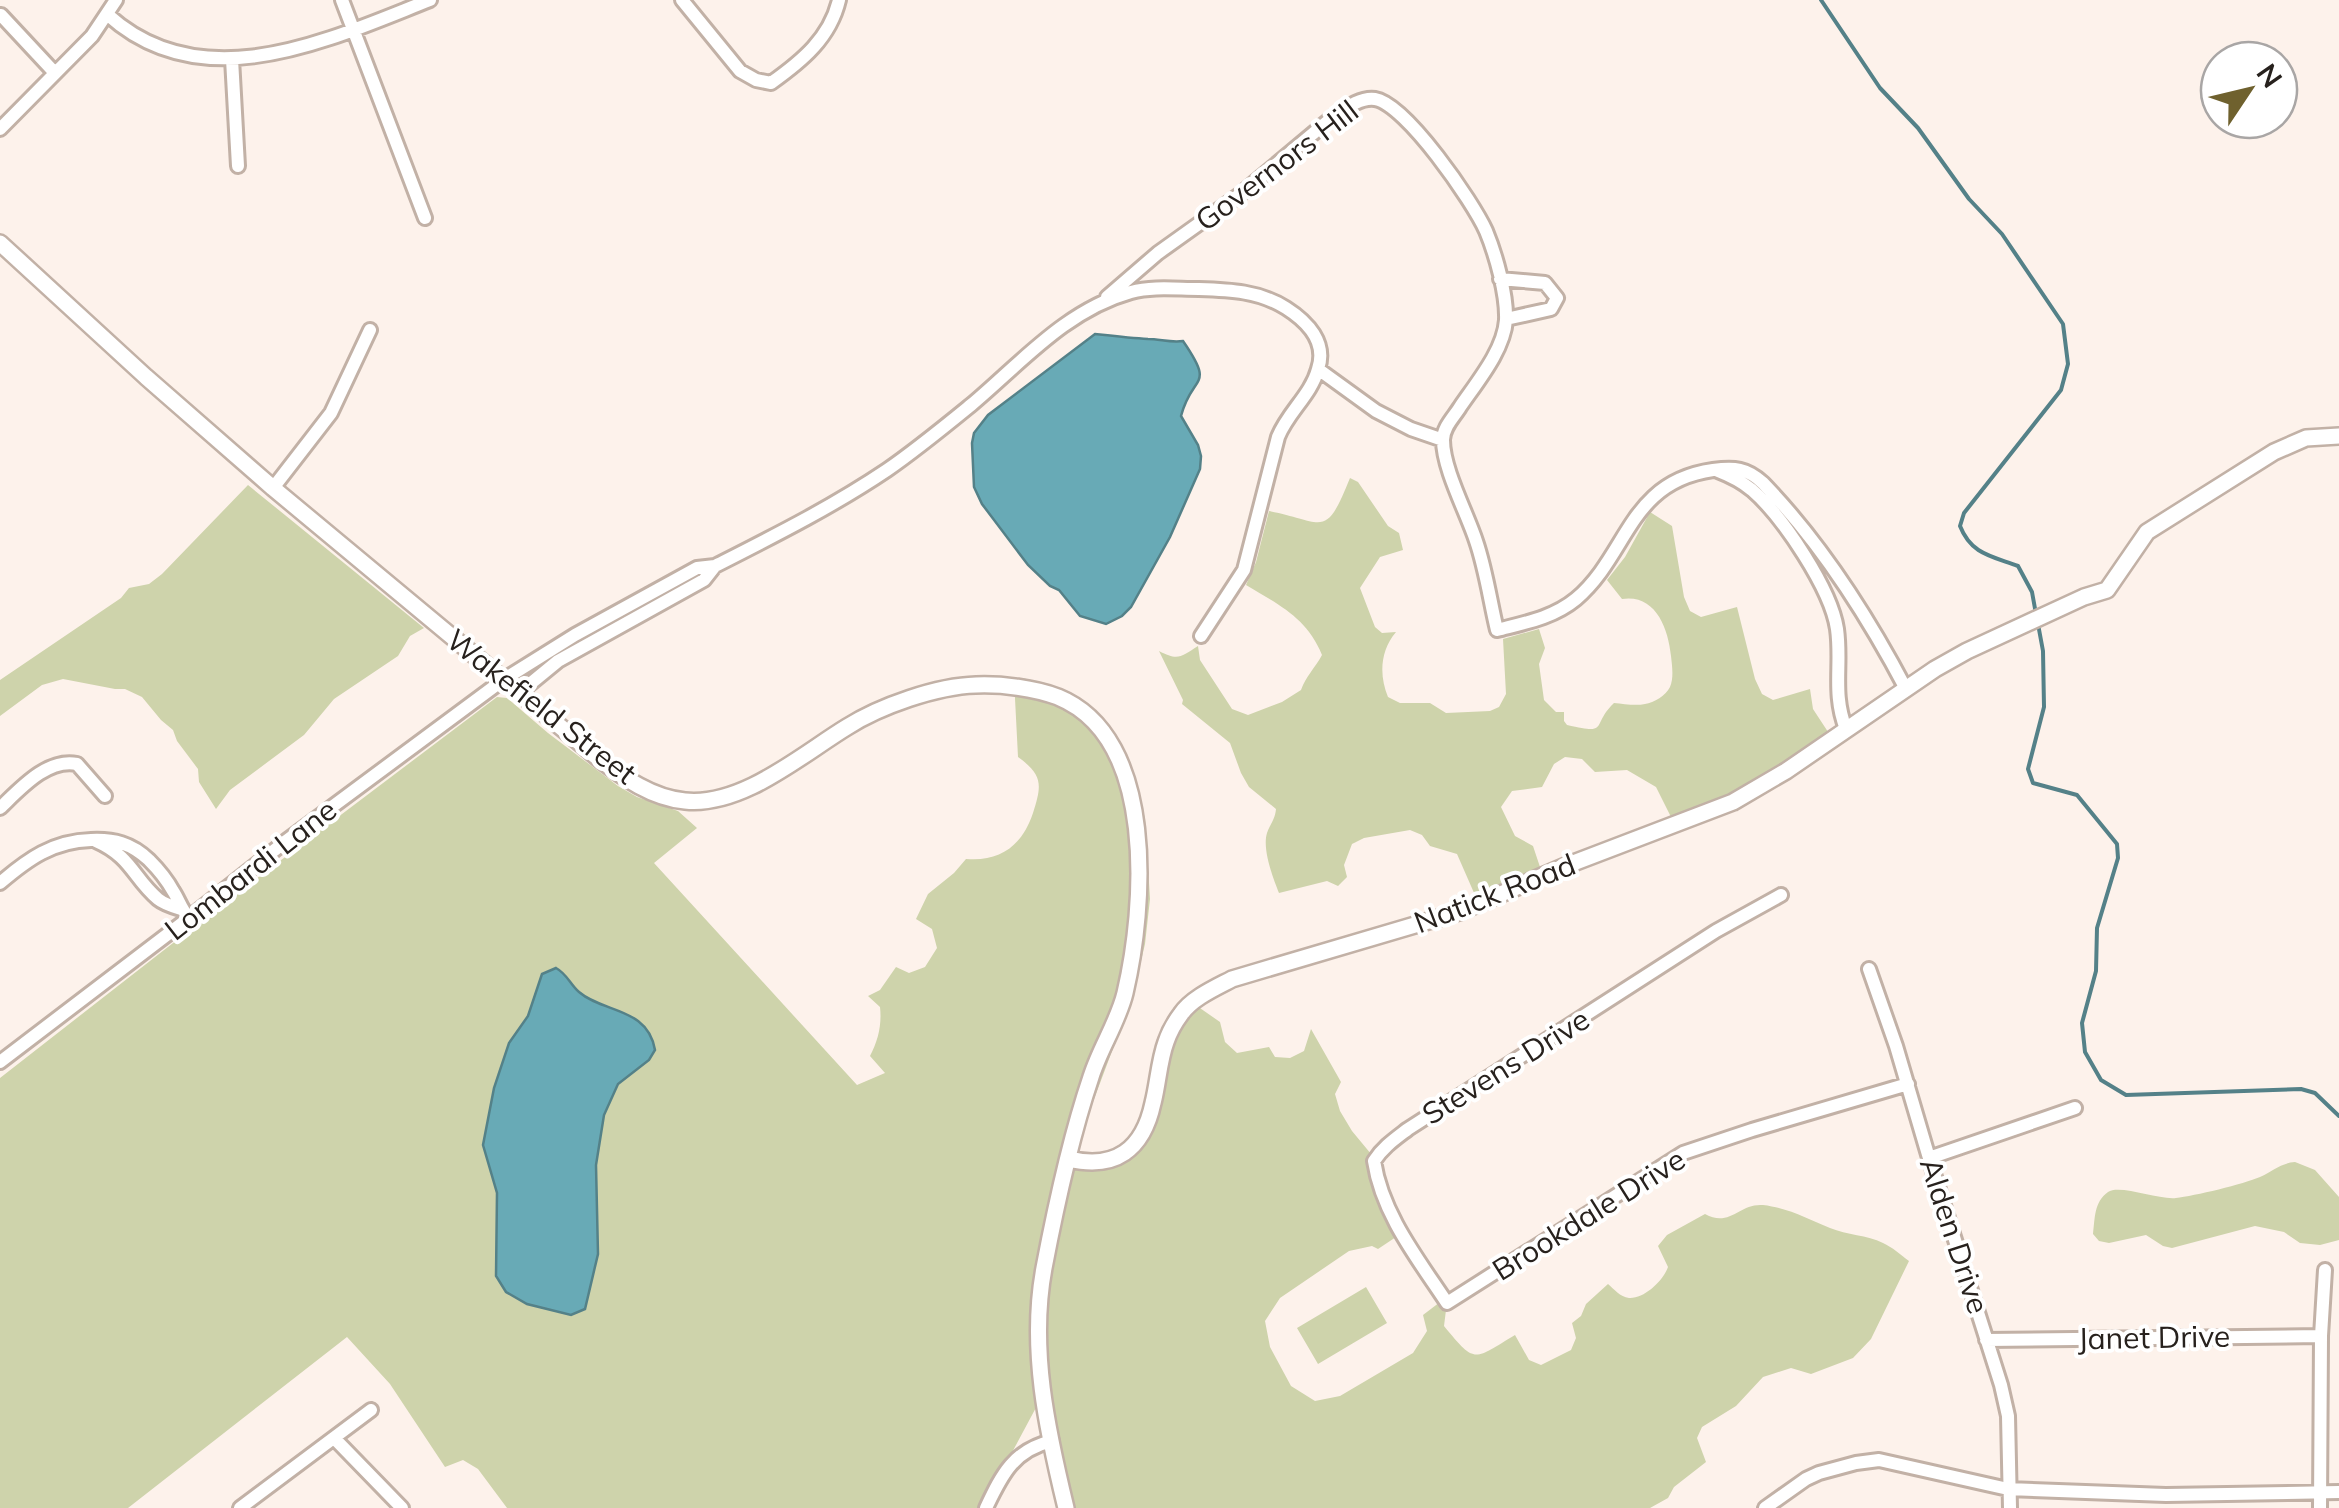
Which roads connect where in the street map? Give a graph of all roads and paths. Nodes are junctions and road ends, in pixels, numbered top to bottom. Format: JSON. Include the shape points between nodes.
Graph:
{"nodes":[{"id":1,"x":116,"y":0,"type":"edge"},
{"id":2,"x":342,"y":0,"type":"edge"},
{"id":3,"x":430,"y":0,"type":"edge"},
{"id":4,"x":682,"y":0,"type":"edge"},
{"id":5,"x":839,"y":0,"type":"edge"},
{"id":6,"x":108,"y":14,"type":"junction"},
{"id":7,"x":1,"y":15,"type":"edge"},
{"id":8,"x":352,"y":30,"type":"junction"},
{"id":9,"x":232,"y":59,"type":"junction"},
{"id":10,"x":55,"y":73,"type":"junction"},
{"id":11,"x":0,"y":129,"type":"edge"},
{"id":12,"x":238,"y":166,"type":"dead end"},
{"id":13,"x":425,"y":218,"type":"dead end"},
{"id":14,"x":0,"y":243,"type":"edge"},
{"id":15,"x":1500,"y":280,"type":"junction"},
{"id":16,"x":1098,"y":305,"type":"junction"},
{"id":17,"x":1506,"y":319,"type":"junction"},
{"id":18,"x":370,"y":330,"type":"dead end"},
{"id":19,"x":1318,"y":370,"type":"junction"},
{"id":20,"x":2339,"y":436,"type":"edge"},
{"id":21,"x":1443,"y":440,"type":"junction"},
{"id":22,"x":1716,"y":470,"type":"junction"},
{"id":23,"x":273,"y":488,"type":"junction"},
{"id":24,"x":715,"y":566,"type":"junction"},
{"id":25,"x":1201,"y":636,"type":"dead end"},
{"id":26,"x":502,"y":680,"type":"junction"},
{"id":27,"x":1906,"y":689,"type":"junction"},
{"id":28,"x":519,"y":693,"type":"junction"},
{"id":29,"x":1846,"y":730,"type":"junction"},
{"id":30,"x":105,"y":796,"type":"dead end"},
{"id":31,"x":0,"y":808,"type":"edge"},
{"id":32,"x":0,"y":883,"type":"edge"},
{"id":33,"x":1781,"y":895,"type":"dead end"},
{"id":34,"x":185,"y":914,"type":"junction"},
{"id":35,"x":1870,"y":968,"type":"dead end"},
{"id":36,"x":0,"y":1062,"type":"edge"},
{"id":37,"x":1908,"y":1084,"type":"junction"},
{"id":38,"x":2075,"y":1108,"type":"dead end"},
{"id":39,"x":1928,"y":1158,"type":"junction"},
{"id":40,"x":1069,"y":1159,"type":"junction"},
{"id":41,"x":2325,"y":1270,"type":"dead end"},
{"id":42,"x":1447,"y":1303,"type":"joint"},
{"id":43,"x":2321,"y":1336,"type":"junction"},
{"id":44,"x":1986,"y":1340,"type":"junction"},
{"id":45,"x":371,"y":1410,"type":"dead end"},
{"id":46,"x":334,"y":1438,"type":"junction"},
{"id":47,"x":1052,"y":1441,"type":"junction"},
{"id":48,"x":2008,"y":1489,"type":"junction"},
{"id":49,"x":2320,"y":1492,"type":"junction"},
{"id":50,"x":2339,"y":1492,"type":"edge"},
{"id":51,"x":2166,"y":1501,"type":"edge"},
{"id":52,"x":240,"y":1508,"type":"edge"},
{"id":53,"x":402,"y":1508,"type":"edge"},
{"id":54,"x":986,"y":1508,"type":"edge"},
{"id":55,"x":1066,"y":1508,"type":"edge"},
{"id":56,"x":1764,"y":1508,"type":"edge"},
{"id":57,"x":2010,"y":1508,"type":"edge"},
{"id":58,"x":2320,"y":1508,"type":"edge"}],
"edges":[{"from":1,"to":6,"type":"street"},
{"from":2,"to":8,"type":"street"},
{"from":3,"to":8,"type":"street"},
{"from":4,"to":5,"type":"street","via":[[740,71],[771,83],[816,46]]},
{"from":6,"to":9,"type":"street","via":[[153,45]]},
{"from":6,"to":10,"type":"street"},
{"from":7,"to":10,"type":"street"},
{"from":8,"to":9,"type":"street","via":[[298,49]]},
{"from":8,"to":13,"type":"street"},
{"from":9,"to":12,"type":"street"},
{"from":10,"to":11,"type":"street"},
{"from":14,"to":23,"type":"street","name":"Wakefield Street"},
{"from":15,"to":16,"type":"street","name":"Governors Hill","via":[[1479,218],[1425,140],[1391,106],[1371,99],[1334,116]]},
{"from":15,"to":17,"type":"street","name":"Governors Hill"},
{"from":15,"to":17,"type":"street","via":[[1545,284],[1557,298],[1551,310]]},
{"from":16,"to":19,"type":"street","name":"Governors Hill","via":[[1149,289],[1263,296],[1310,328],[1319,344]]},
{"from":16,"to":24,"type":"street","name":"Governors Hill","via":[[1051,334],[887,470]]},
{"from":17,"to":21,"type":"street"},
{"from":18,"to":23,"type":"street","via":[[331,413]]},
{"from":19,"to":21,"type":"street","via":[[1376,411]]},
{"from":19,"to":25,"type":"street","via":[[1278,437],[1244,570]]},
{"from":20,"to":27,"type":"street","name":"Natick Road","via":[[2298,440],[2274,452],[2162,521],[2141,539],[2107,590],[1984,644]]},
{"from":21,"to":22,"type":"street","via":[[1497,630],[1566,606],[1596,578],[1642,508],[1676,481]]},
{"from":22,"to":27,"type":"street","via":[[1746,470],[1780,501],[1855,600]]},
{"from":22,"to":29,"type":"street","via":[[1756,494],[1826,593],[1837,630],[1836,694]]},
{"from":23,"to":26,"type":"street","name":"Wakefield Street"},
{"from":24,"to":26,"type":"street","name":"Governors Hill","via":[[698,568]]},
{"from":24,"to":28,"type":"street","name":"Governors Hill","via":[[704,580],[558,661]]},
{"from":26,"to":28,"type":"street","name":"Wakefield Street"},
{"from":26,"to":34,"type":"street","name":"Lombardi Lane"},
{"from":27,"to":29,"type":"street","name":"Natick Road"},
{"from":28,"to":40,"type":"street","name":"Wakefield Street","via":[[622,776],[685,801],[739,793],[859,720],[950,689],[1027,689],[1058,697],[1092,720],[1121,760],[1136,822],[1140,880],[1124,996],[1091,1075]]},
{"from":29,"to":40,"type":"street","name":"Natick Road","via":[[1733,802],[1459,912],[1211,990],[1183,1011],[1166,1042],[1152,1110],[1136,1144],[1114,1160]]},
{"from":30,"to":31,"type":"street","via":[[84,769],[65,762]]},
{"from":32,"to":34,"type":"street","via":[[52,847],[114,840],[155,867]]},
{"from":33,"to":42,"type":"street","name":"Stevens Drive","via":[[1408,1129],[1378,1155],[1376,1176],[1398,1228]]},
{"from":34,"to":36,"type":"street","name":"Lombardi Lane"},
{"from":35,"to":37,"type":"street","name":"Alden Drive"},
{"from":37,"to":39,"type":"street","name":"Alden Drive"},
{"from":37,"to":42,"type":"street","name":"Brookdale Drive","via":[[1684,1154]]},
{"from":38,"to":39,"type":"street"},
{"from":39,"to":44,"type":"street","name":"Alden Drive"},
{"from":40,"to":47,"type":"street","name":"Wakefield Street","via":[[1041,1296],[1038,1351]]},
{"from":41,"to":43,"type":"street"},
{"from":43,"to":44,"type":"street","name":"Janet Drive"},
{"from":43,"to":49,"type":"street"},
{"from":44,"to":48,"type":"street","name":"Alden Drive","via":[[2008,1416]]},
{"from":45,"to":46,"type":"street"},
{"from":46,"to":52,"type":"street"},
{"from":46,"to":53,"type":"street"},
{"from":47,"to":54,"type":"street","via":[[1015,1459]]},
{"from":47,"to":55,"type":"street","name":"Wakefield Street"},
{"from":48,"to":51,"type":"street"},
{"from":48,"to":56,"type":"street","via":[[1879,1460],[1819,1473]]},
{"from":48,"to":57,"type":"street","name":"Alden Drive"},
{"from":49,"to":50,"type":"street"},
{"from":49,"to":51,"type":"street"},
{"from":49,"to":58,"type":"street"}]}
